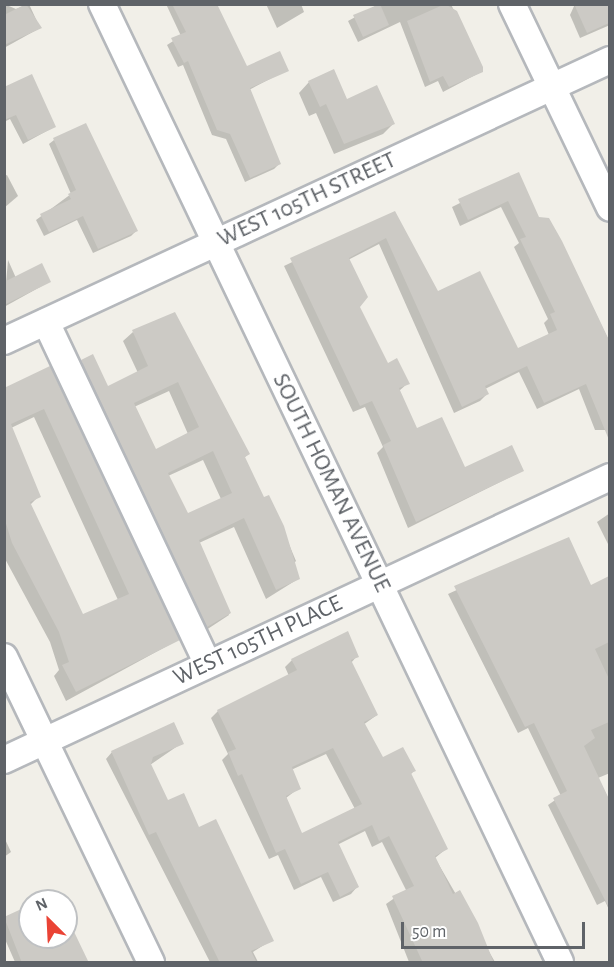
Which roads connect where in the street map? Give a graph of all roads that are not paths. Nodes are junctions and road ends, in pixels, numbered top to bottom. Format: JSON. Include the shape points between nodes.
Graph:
{"nodes":[{"id":1,"x":102,"y":4,"type":"edge"},
{"id":2,"x":512,"y":4,"type":"edge"},
{"id":3,"x":609,"y":60,"type":"edge"},
{"id":4,"x":552,"y":87,"type":"junction"},
{"id":5,"x":609,"y":208,"type":"edge"},
{"id":6,"x":216,"y":242,"type":"junction"},
{"id":7,"x":46,"y":322,"type":"junction"},
{"id":8,"x":4,"y":341,"type":"edge"},
{"id":9,"x":609,"y":477,"type":"edge"},
{"id":10,"x":380,"y":585,"type":"junction"},
{"id":11,"x":4,"y":657,"type":"edge"},
{"id":12,"x":208,"y":664,"type":"junction"},
{"id":13,"x":45,"y":741,"type":"junction"},
{"id":14,"x":4,"y":760,"type":"edge"},
{"id":15,"x":152,"y":963,"type":"edge"},
{"id":16,"x":560,"y":963,"type":"edge"}],
"edges":[{"from":1,"to":6,"type":"street","name":"SOUTH HOMAN AVENUE"},
{"from":2,"to":4,"type":"street"},
{"from":3,"to":4,"type":"street","name":"WEST 105TH STREET"},
{"from":4,"to":5,"type":"street"},
{"from":4,"to":6,"type":"street","name":"WEST 105TH STREET"},
{"from":6,"to":7,"type":"street","name":"WEST 105TH STREET"},
{"from":6,"to":10,"type":"street","name":"SOUTH HOMAN AVENUE"},
{"from":7,"to":8,"type":"street","name":"WEST 105TH STREET"},
{"from":7,"to":12,"type":"street"},
{"from":9,"to":10,"type":"street","name":"WEST 105TH PLACE"},
{"from":10,"to":12,"type":"street","name":"WEST 105TH PLACE"},
{"from":10,"to":16,"type":"street","name":"SOUTH HOMAN AVENUE"},
{"from":11,"to":13,"type":"street"},
{"from":12,"to":13,"type":"street","name":"WEST 105TH PLACE"},
{"from":13,"to":14,"type":"street","name":"WEST 105TH PLACE"},
{"from":13,"to":15,"type":"street"}]}
